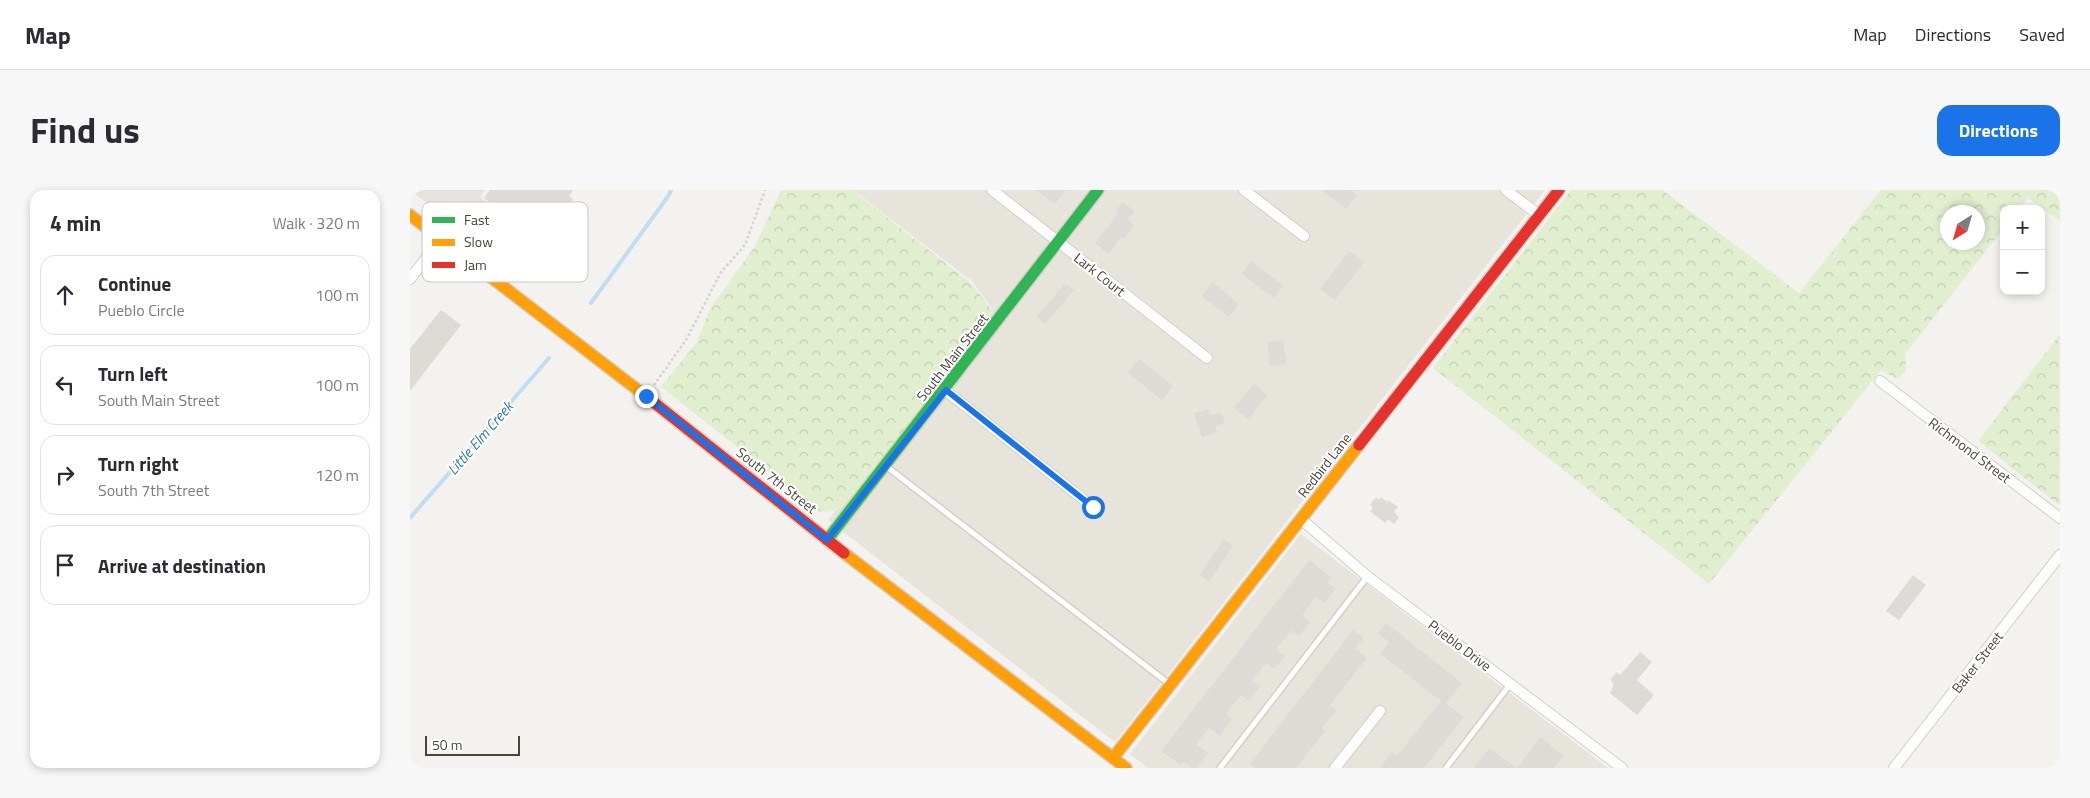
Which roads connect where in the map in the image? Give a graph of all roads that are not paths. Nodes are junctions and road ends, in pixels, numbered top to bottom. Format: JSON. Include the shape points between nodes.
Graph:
{"nodes":[{"id":1,"x":992,"y":190,"type":"edge"},
{"id":2,"x":1098,"y":190,"type":"edge"},
{"id":3,"x":1244,"y":190,"type":"edge"},
{"id":4,"x":1506,"y":190,"type":"edge"},
{"id":5,"x":1559,"y":190,"type":"edge"},
{"id":6,"x":410,"y":215,"type":"edge"},
{"id":7,"x":1539,"y":215,"type":"junction"},
{"id":8,"x":422,"y":225,"type":"edge"},
{"id":9,"x":1304,"y":236,"type":"dead end"},
{"id":10,"x":1060,"y":241,"type":"junction"},
{"id":11,"x":422,"y":264,"type":"edge"},
{"id":12,"x":410,"y":280,"type":"edge"},
{"id":13,"x":497,"y":282,"type":"edge"},
{"id":14,"x":1207,"y":358,"type":"dead end"},
{"id":15,"x":1880,"y":381,"type":"dead end"},
{"id":16,"x":946,"y":390,"type":"junction"},
{"id":17,"x":886,"y":466,"type":"junction"},
{"id":18,"x":1093,"y":507,"type":"dead end"},
{"id":19,"x":2060,"y":518,"type":"edge"},
{"id":20,"x":1300,"y":519,"type":"junction"},
{"id":21,"x":827,"y":540,"type":"junction"},
{"id":22,"x":2060,"y":555,"type":"edge"},
{"id":23,"x":1368,"y":576,"type":"junction"},
{"id":24,"x":1512,"y":683,"type":"junction"},
{"id":25,"x":1171,"y":684,"type":"junction"},
{"id":26,"x":1380,"y":711,"type":"dead end"},
{"id":27,"x":1113,"y":758,"type":"junction"},
{"id":28,"x":1126,"y":768,"type":"edge"},
{"id":29,"x":1220,"y":768,"type":"edge"},
{"id":30,"x":1335,"y":768,"type":"edge"},
{"id":31,"x":1446,"y":768,"type":"edge"},
{"id":32,"x":1622,"y":768,"type":"edge"},
{"id":33,"x":1894,"y":768,"type":"edge"}],
"edges":[{"from":1,"to":10,"type":"street","name":"Lark Court"},
{"from":2,"to":10,"type":"street","name":"South Main Street"},
{"from":3,"to":9,"type":"street"},
{"from":4,"to":7,"type":"street"},
{"from":5,"to":7,"type":"street","name":"Redbird Lane"},
{"from":6,"to":8,"type":"street","name":"South 7th Street"},
{"from":7,"to":20,"type":"street","name":"Redbird Lane"},
{"from":10,"to":14,"type":"street","name":"Lark Court"},
{"from":10,"to":16,"type":"street","name":"South Main Street"},
{"from":11,"to":12,"type":"street"},
{"from":13,"to":21,"type":"street","name":"South 7th Street"},
{"from":15,"to":19,"type":"street","name":"Richmond Street"},
{"from":16,"to":17,"type":"street","name":"South Main Street"},
{"from":16,"to":18,"type":"street"},
{"from":17,"to":21,"type":"street","name":"South Main Street"},
{"from":17,"to":25,"type":"lane"},
{"from":20,"to":23,"type":"street","name":"Pueblo Drive"},
{"from":20,"to":25,"type":"street","name":"Redbird Lane"},
{"from":21,"to":27,"type":"street","name":"South 7th Street"},
{"from":22,"to":33,"type":"street","name":"Baker Street"},
{"from":23,"to":24,"type":"street","name":"Pueblo Drive"},
{"from":23,"to":29,"type":"lane"},
{"from":24,"to":31,"type":"lane"},
{"from":24,"to":32,"type":"street","name":"Pueblo Drive"},
{"from":25,"to":27,"type":"street","name":"Redbird Lane"},
{"from":26,"to":30,"type":"street"},
{"from":27,"to":28,"type":"street","name":"South 7th Street"}]}
